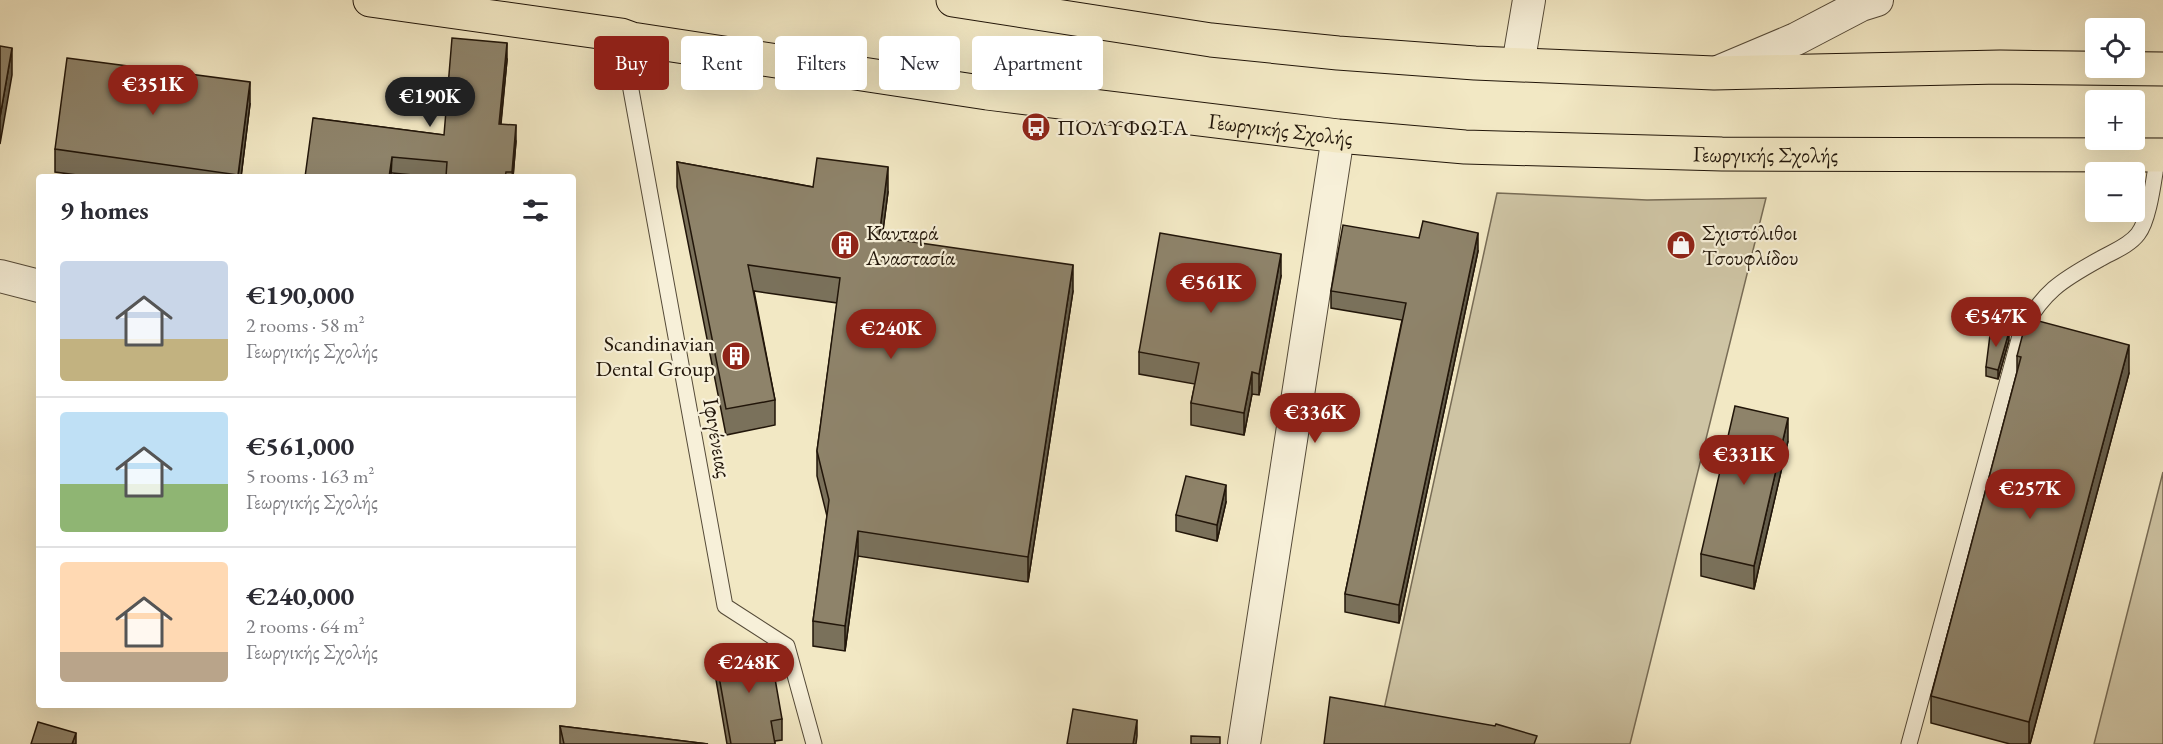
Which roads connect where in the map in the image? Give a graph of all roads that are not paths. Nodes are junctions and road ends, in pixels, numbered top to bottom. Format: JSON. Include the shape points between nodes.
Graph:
{"nodes":[{"id":1,"x":370,"y":0,"type":"edge"},
{"id":2,"x":953,"y":0,"type":"edge"},
{"id":3,"x":1529,"y":0,"type":"edge"},
{"id":4,"x":1877,"y":0,"type":"edge"},
{"id":5,"x":621,"y":35,"type":"junction"},
{"id":6,"x":1518,"y":65,"type":"junction"},
{"id":7,"x":2163,"y":69,"type":"edge"},
{"id":8,"x":1714,"y":74,"type":"junction"},
{"id":9,"x":1338,"y":136,"type":"junction"},
{"id":10,"x":2161,"y":155,"type":"edge"},
{"id":11,"x":0,"y":276,"type":"edge"},
{"id":12,"x":36,"y":285,"type":"edge"},
{"id":13,"x":814,"y":744,"type":"edge"},
{"id":14,"x":1244,"y":744,"type":"edge"},
{"id":15,"x":1909,"y":744,"type":"edge"}],
"edges":[{"from":1,"to":5,"type":"main road","name":"Γεωργικής Σχολής"},
{"from":2,"to":6,"type":"main road","via":[[1211,40]]},
{"from":3,"to":6,"type":"street"},
{"from":4,"to":8,"type":"street"},
{"from":5,"to":9,"type":"main road","name":"Γεωργικής Σχολής","via":[[987,93]]},
{"from":5,"to":13,"type":"lane","name":"Ιφιγένειας","via":[[725,606],[787,646]]},
{"from":6,"to":8,"type":"main road"},
{"from":7,"to":8,"type":"main road","via":[[2000,67]]},
{"from":9,"to":10,"type":"main road","name":"Γεωργικής Σχολής","via":[[1464,147],[1596,152]]},
{"from":9,"to":14,"type":"street"},
{"from":10,"to":15,"type":"lane","via":[[2138,234],[2050,290],[2021,332]]},
{"from":11,"to":12,"type":"street"}]}
